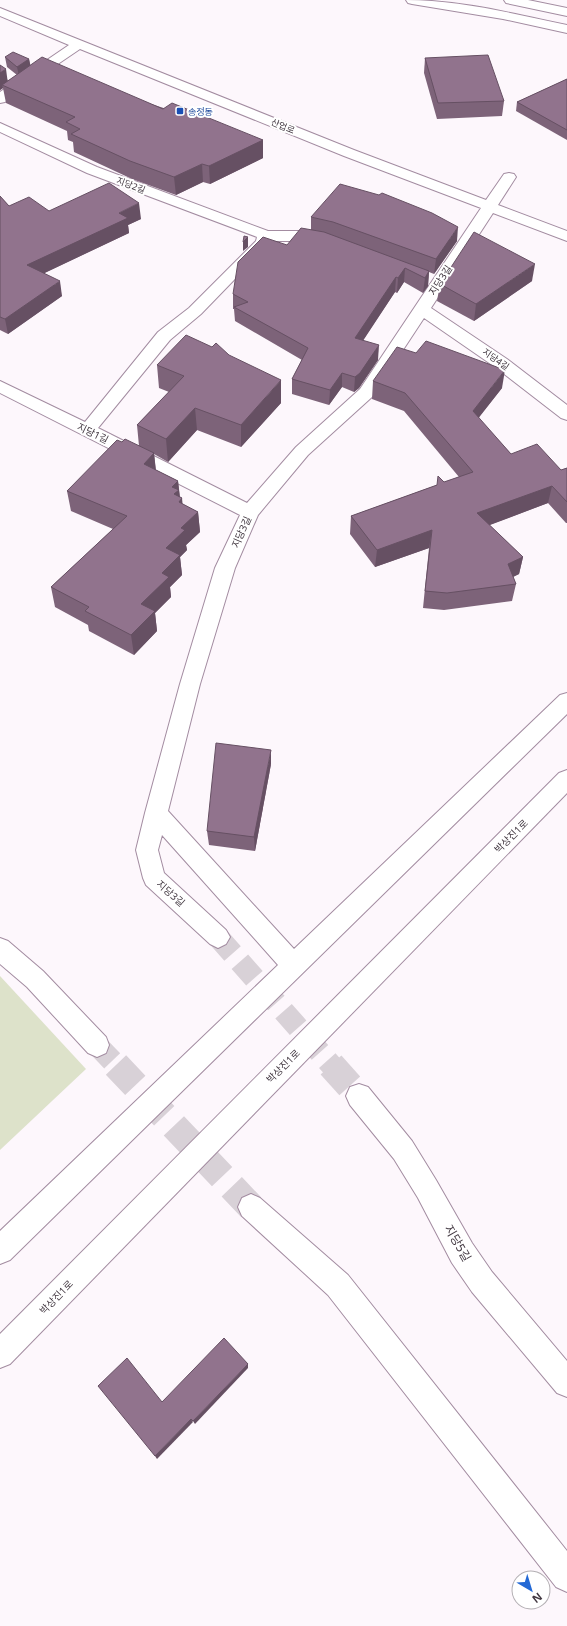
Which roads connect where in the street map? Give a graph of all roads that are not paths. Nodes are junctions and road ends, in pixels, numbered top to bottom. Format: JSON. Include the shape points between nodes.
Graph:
{"nodes":[{"id":1,"x":412,"y":0,"type":"edge"},
{"id":2,"x":510,"y":0,"type":"edge"},
{"id":3,"x":0,"y":12,"type":"edge"},
{"id":4,"x":567,"y":12,"type":"edge"},
{"id":5,"x":25,"y":22,"type":"junction"},
{"id":6,"x":6,"y":27,"type":"dead end"},
{"id":7,"x":567,"y":29,"type":"edge"},
{"id":8,"x":80,"y":44,"type":"junction"},
{"id":9,"x":0,"y":99,"type":"edge"},
{"id":10,"x":0,"y":127,"type":"edge"},
{"id":11,"x":509,"y":177,"type":"dead end"},
{"id":12,"x":489,"y":207,"type":"junction"},
{"id":13,"x":264,"y":236,"type":"junction"},
{"id":14,"x":567,"y":236,"type":"edge"},
{"id":15,"x":334,"y":244,"type":"edge"},
{"id":16,"x":422,"y":309,"type":"junction"},
{"id":17,"x":0,"y":386,"type":"edge"},
{"id":18,"x":567,"y":414,"type":"edge"},
{"id":19,"x":87,"y":431,"type":"junction"},
{"id":20,"x":250,"y":512,"type":"junction"},
{"id":21,"x":567,"y":700,"type":"edge"},
{"id":22,"x":567,"y":779,"type":"edge"},
{"id":23,"x":156,"y":813,"type":"junction"},
{"id":24,"x":218,"y":937,"type":"tunnel mouth"},
{"id":25,"x":0,"y":949,"type":"edge"},
{"id":26,"x":293,"y":965,"type":"junction"},
{"id":27,"x":97,"y":1045,"type":"tunnel mouth"},
{"id":28,"x":359,"y":1096,"type":"tunnel mouth"},
{"id":29,"x":251,"y":1207,"type":"tunnel mouth"},
{"id":30,"x":0,"y":1250,"type":"edge"},
{"id":31,"x":0,"y":1354,"type":"edge"},
{"id":32,"x":567,"y":1382,"type":"edge"},
{"id":33,"x":567,"y":1576,"type":"edge"}],
"edges":[{"from":1,"to":7,"type":"street","via":[[504,15]]},
{"from":2,"to":4,"type":"street"},
{"from":3,"to":5,"type":"street","name":"산업로"},
{"from":5,"to":6,"type":"street"},
{"from":5,"to":8,"type":"street","name":"산업로"},
{"from":8,"to":9,"type":"street","via":[[14,81]]},
{"from":8,"to":12,"type":"street","name":"산업로"},
{"from":10,"to":13,"type":"street","name":"지당2길","via":[[92,170]]},
{"from":11,"to":12,"type":"street","name":"지당3길"},
{"from":12,"to":14,"type":"street","name":"산업로"},
{"from":12,"to":16,"type":"street","name":"지당3길","via":[[431,280]]},
{"from":13,"to":15,"type":"street","name":"지당2길","via":[[298,236]]},
{"from":13,"to":19,"type":"street","via":[[263,242],[164,336]]},
{"from":16,"to":18,"type":"street","name":"지당4길","via":[[501,362]]},
{"from":16,"to":20,"type":"street","name":"지당3길","via":[[366,392],[302,451]]},
{"from":17,"to":19,"type":"street","name":"지당1길"},
{"from":19,"to":20,"type":"street","name":"지당1길"},
{"from":20,"to":23,"type":"street","name":"지당3길","via":[[225,568],[190,684]]},
{"from":21,"to":26,"type":"street"},
{"from":22,"to":31,"type":"street","name":"박상진1로"},
{"from":23,"to":24,"type":"street","name":"지당3길","via":[[147,850],[154,878]]},
{"from":23,"to":26,"type":"street"},
{"from":25,"to":27,"type":"street","via":[[35,979]]},
{"from":26,"to":30,"type":"street"},
{"from":28,"to":32,"type":"street","name":"지당5길","via":[[403,1150],[462,1253],[482,1282]]},
{"from":29,"to":33,"type":"street","via":[[338,1285]]}]}
